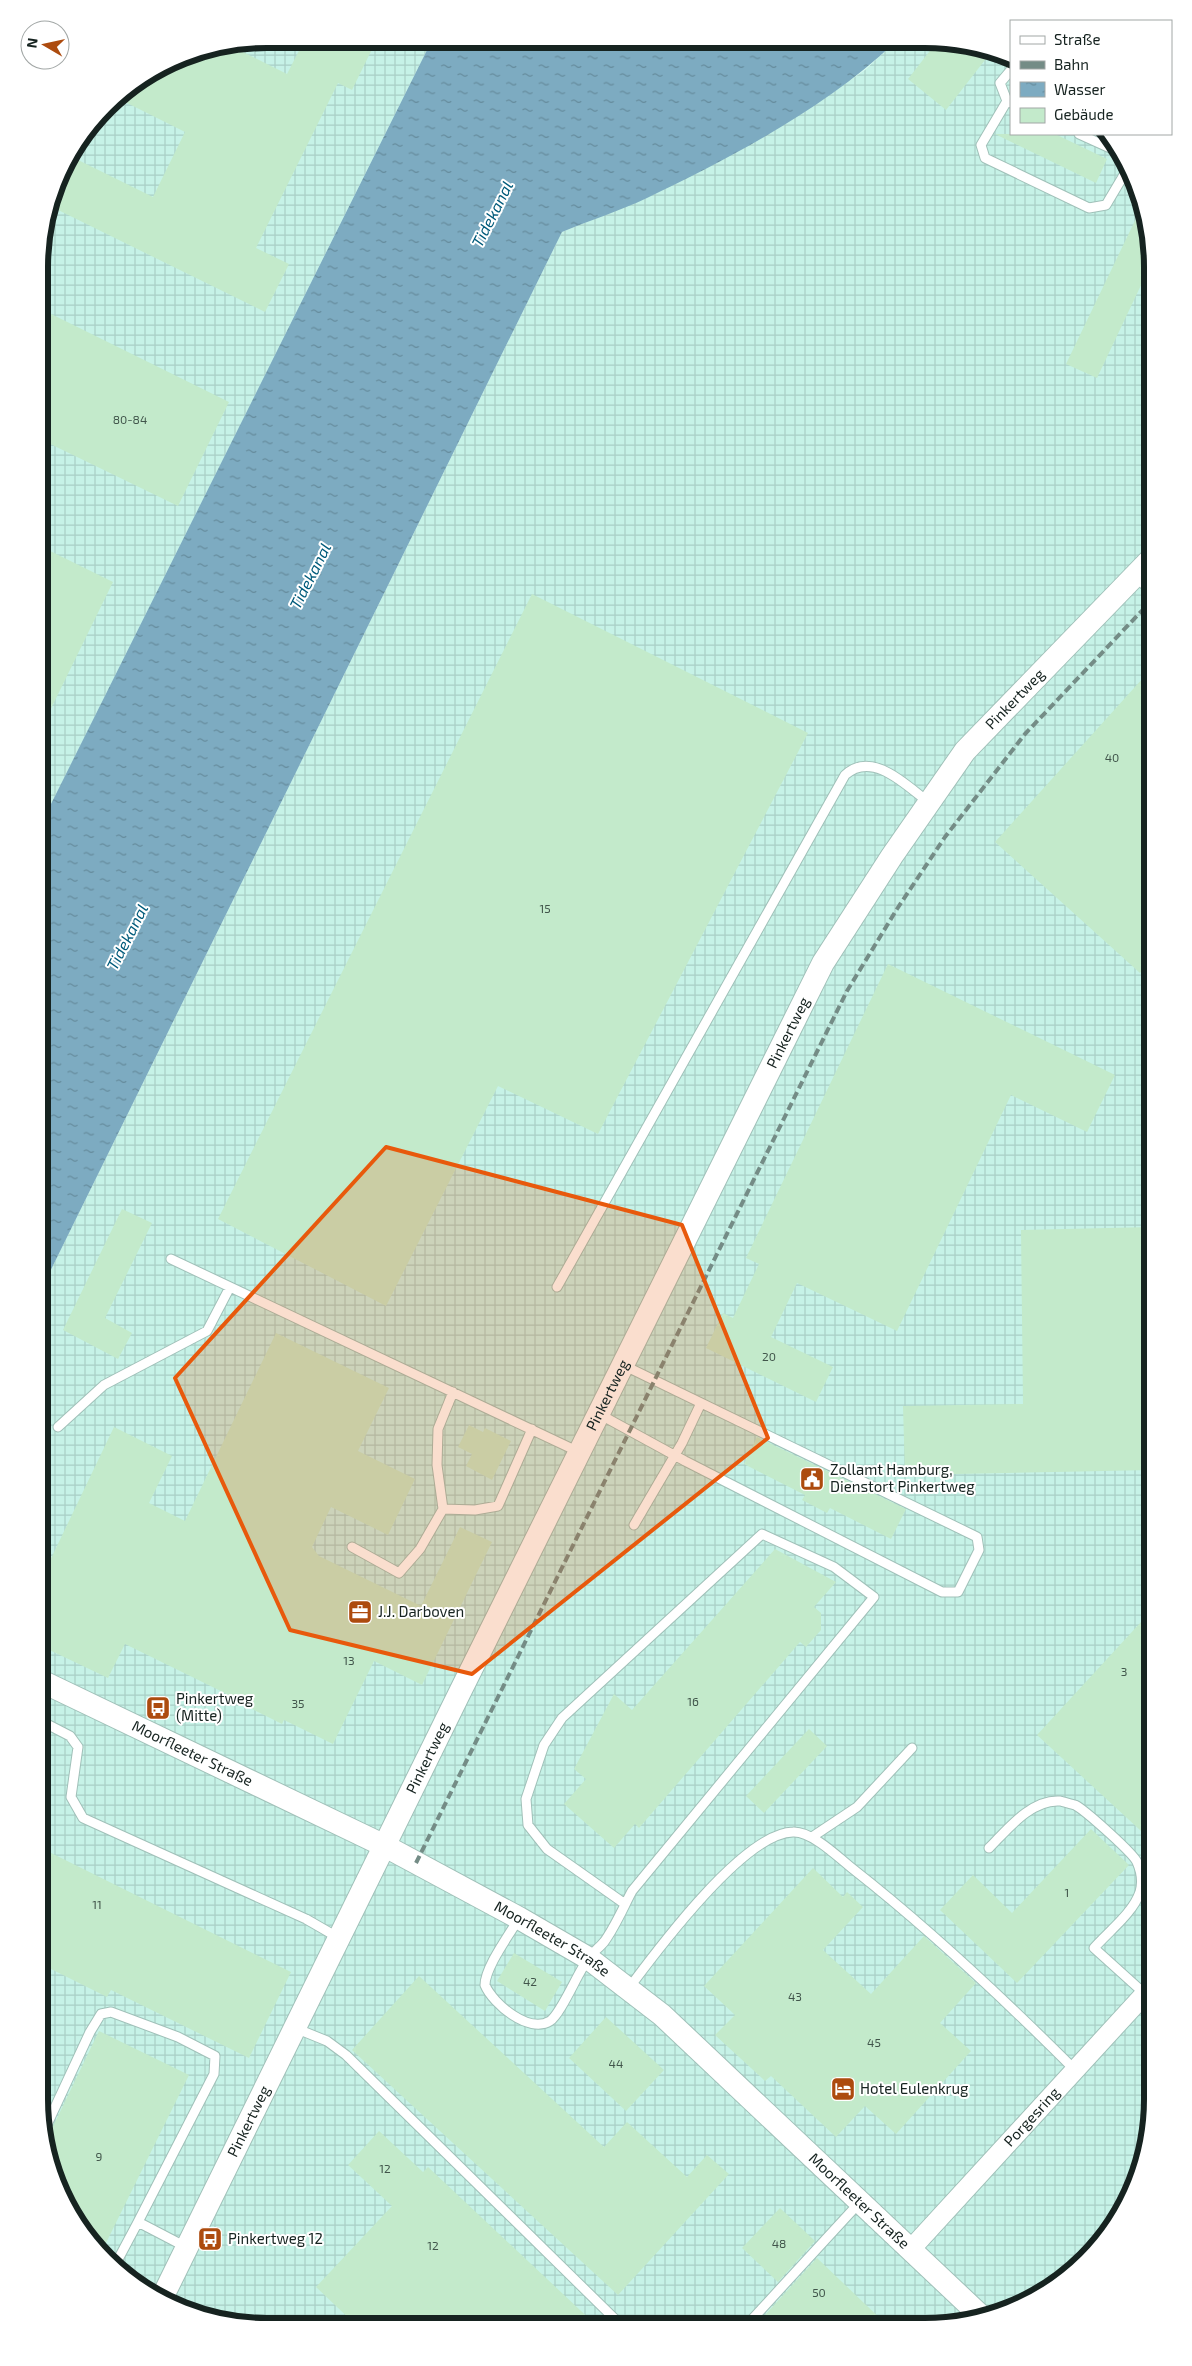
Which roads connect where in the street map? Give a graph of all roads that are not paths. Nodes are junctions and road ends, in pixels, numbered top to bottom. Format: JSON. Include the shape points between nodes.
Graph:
{"nodes":[{"id":1,"x":1010,"y":71,"type":"edge"},
{"id":2,"x":1009,"y":102,"type":"edge"},
{"id":3,"x":1082,"y":135,"type":"edge"},
{"id":4,"x":1110,"y":148,"type":"edge"},
{"id":5,"x":1124,"y":175,"type":"edge"},
{"id":6,"x":1144,"y":566,"type":"edge"},
{"id":7,"x":1134,"y":576,"type":"junction"},
{"id":8,"x":1144,"y":584,"type":"edge"},
{"id":9,"x":929,"y":802,"type":"junction"},
{"id":10,"x":171,"y":1258,"type":"dead end"},
{"id":11,"x":230,"y":1287,"type":"junction"},
{"id":12,"x":557,"y":1287,"type":"dead end"},
{"id":13,"x":623,"y":1364,"type":"junction"},
{"id":14,"x":453,"y":1392,"type":"junction"},
{"id":15,"x":701,"y":1403,"type":"junction"},
{"id":16,"x":599,"y":1413,"type":"junction"},
{"id":17,"x":58,"y":1427,"type":"dead end"},
{"id":18,"x":532,"y":1429,"type":"junction"},
{"id":19,"x":579,"y":1452,"type":"junction"},
{"id":20,"x":675,"y":1456,"type":"junction"},
{"id":21,"x":443,"y":1509,"type":"junction"},
{"id":22,"x":634,"y":1525,"type":"dead end"},
{"id":23,"x":352,"y":1548,"type":"dead end"},
{"id":24,"x":48,"y":1684,"type":"edge"},
{"id":25,"x":48,"y":1725,"type":"edge"},
{"id":26,"x":912,"y":1748,"type":"dead end"},
{"id":27,"x":812,"y":1837,"type":"junction"},
{"id":28,"x":385,"y":1846,"type":"junction"},
{"id":29,"x":989,"y":1848,"type":"dead end"},
{"id":30,"x":626,"y":1904,"type":"junction"},
{"id":31,"x":519,"y":1918,"type":"junction"},
{"id":32,"x":340,"y":1938,"type":"junction"},
{"id":33,"x":588,"y":1958,"type":"junction"},
{"id":34,"x":1144,"y":1985,"type":"edge"},
{"id":35,"x":629,"y":1988,"type":"junction"},
{"id":36,"x":1144,"y":1994,"type":"edge"},
{"id":37,"x":295,"y":2028,"type":"junction"},
{"id":38,"x":1075,"y":2070,"type":"junction"},
{"id":39,"x":49,"y":2122,"type":"edge"},
{"id":40,"x":860,"y":2201,"type":"junction"},
{"id":41,"x":138,"y":2222,"type":"junction"},
{"id":42,"x":187,"y":2247,"type":"junction"},
{"id":43,"x":911,"y":2249,"type":"junction"},
{"id":44,"x":118,"y":2260,"type":"edge"},
{"id":45,"x":164,"y":2293,"type":"edge"},
{"id":46,"x":978,"y":2312,"type":"edge"},
{"id":47,"x":614,"y":2318,"type":"edge"},
{"id":48,"x":752,"y":2318,"type":"edge"}],
"edges":[{"from":1,"to":2,"type":"lane","via":[[1000,83]]},
{"from":2,"to":5,"type":"lane","via":[[981,145],[985,158],[1089,208],[1106,205]]},
{"from":3,"to":4,"type":"lane"},
{"from":6,"to":7,"type":"street","name":"Pinkertweg"},
{"from":7,"to":8,"type":"lane"},
{"from":7,"to":9,"type":"street","name":"Pinkertweg","via":[[966,751]]},
{"from":9,"to":12,"type":"lane","via":[[890,773],[877,768],[853,768],[845,775]]},
{"from":9,"to":13,"type":"street","name":"Pinkertweg","via":[[823,962]]},
{"from":10,"to":11,"type":"lane"},
{"from":11,"to":14,"type":"lane"},
{"from":11,"to":17,"type":"lane","via":[[207,1332],[104,1385]]},
{"from":13,"to":15,"type":"lane"},
{"from":13,"to":16,"type":"street","name":"Pinkertweg"},
{"from":14,"to":18,"type":"lane"},
{"from":14,"to":21,"type":"lane","via":[[438,1429]]},
{"from":15,"to":20,"type":"lane"},
{"from":15,"to":20,"type":"lane","via":[[977,1537],[979,1550],[958,1592],[942,1592]]},
{"from":16,"to":19,"type":"street","name":"Pinkertweg"},
{"from":16,"to":20,"type":"lane"},
{"from":18,"to":19,"type":"lane"},
{"from":18,"to":21,"type":"lane","via":[[498,1506],[475,1510]]},
{"from":19,"to":28,"type":"street","name":"Pinkertweg"},
{"from":20,"to":22,"type":"lane"},
{"from":21,"to":23,"type":"lane","via":[[420,1549],[399,1573]]},
{"from":24,"to":28,"type":"street","name":"Moorfleeter Straße"},
{"from":25,"to":32,"type":"lane","via":[[70,1736],[78,1747],[70,1797],[83,1818],[306,1919]]},
{"from":26,"to":27,"type":"lane","via":[[857,1807]]},
{"from":27,"to":35,"type":"lane","via":[[794,1832],[763,1842],[679,1922]]},
{"from":27,"to":38,"type":"lane","via":[[952,1951]]},
{"from":28,"to":31,"type":"street","name":"Moorfleeter Straße"},
{"from":28,"to":32,"type":"street","name":"Pinkertweg"},
{"from":29,"to":34,"type":"lane","via":[[1022,1816],[1043,1804],[1060,1801],[1075,1806],[1111,1835],[1136,1860],[1142,1876],[1140,1890],[1134,1904],[1094,1948]]},
{"from":30,"to":30,"type":"lane","via":[[632,1891],[874,1597],[834,1567],[762,1534],[562,1718],[544,1745],[526,1799],[528,1825],[547,1849]]},
{"from":30,"to":33,"type":"lane","via":[[604,1942]]},
{"from":31,"to":33,"type":"street","name":"Moorfleeter Straße"},
{"from":31,"to":33,"type":"lane","via":[[485,1985],[503,2006],[530,2025],[551,2021],[562,2008]]},
{"from":32,"to":37,"type":"street","name":"Pinkertweg"},
{"from":33,"to":35,"type":"street","name":"Moorfleeter Straße"},
{"from":35,"to":40,"type":"street","name":"Moorfleeter Straße","via":[[662,2015]]},
{"from":36,"to":38,"type":"street","name":"Porgesring"},
{"from":37,"to":42,"type":"street","name":"Pinkertweg"},
{"from":37,"to":47,"type":"lane","via":[[327,2041],[346,2055]]},
{"from":38,"to":43,"type":"street","name":"Porgesring"},
{"from":39,"to":41,"type":"lane","via":[[101,2014],[111,2012],[178,2037],[215,2056],[214,2074]]},
{"from":40,"to":43,"type":"street","name":"Moorfleeter Straße"},
{"from":40,"to":48,"type":"lane"},
{"from":41,"to":42,"type":"lane"},
{"from":41,"to":44,"type":"lane"},
{"from":42,"to":45,"type":"street","name":"Pinkertweg"},
{"from":43,"to":46,"type":"street","name":"Moorfleeter Straße"}]}
